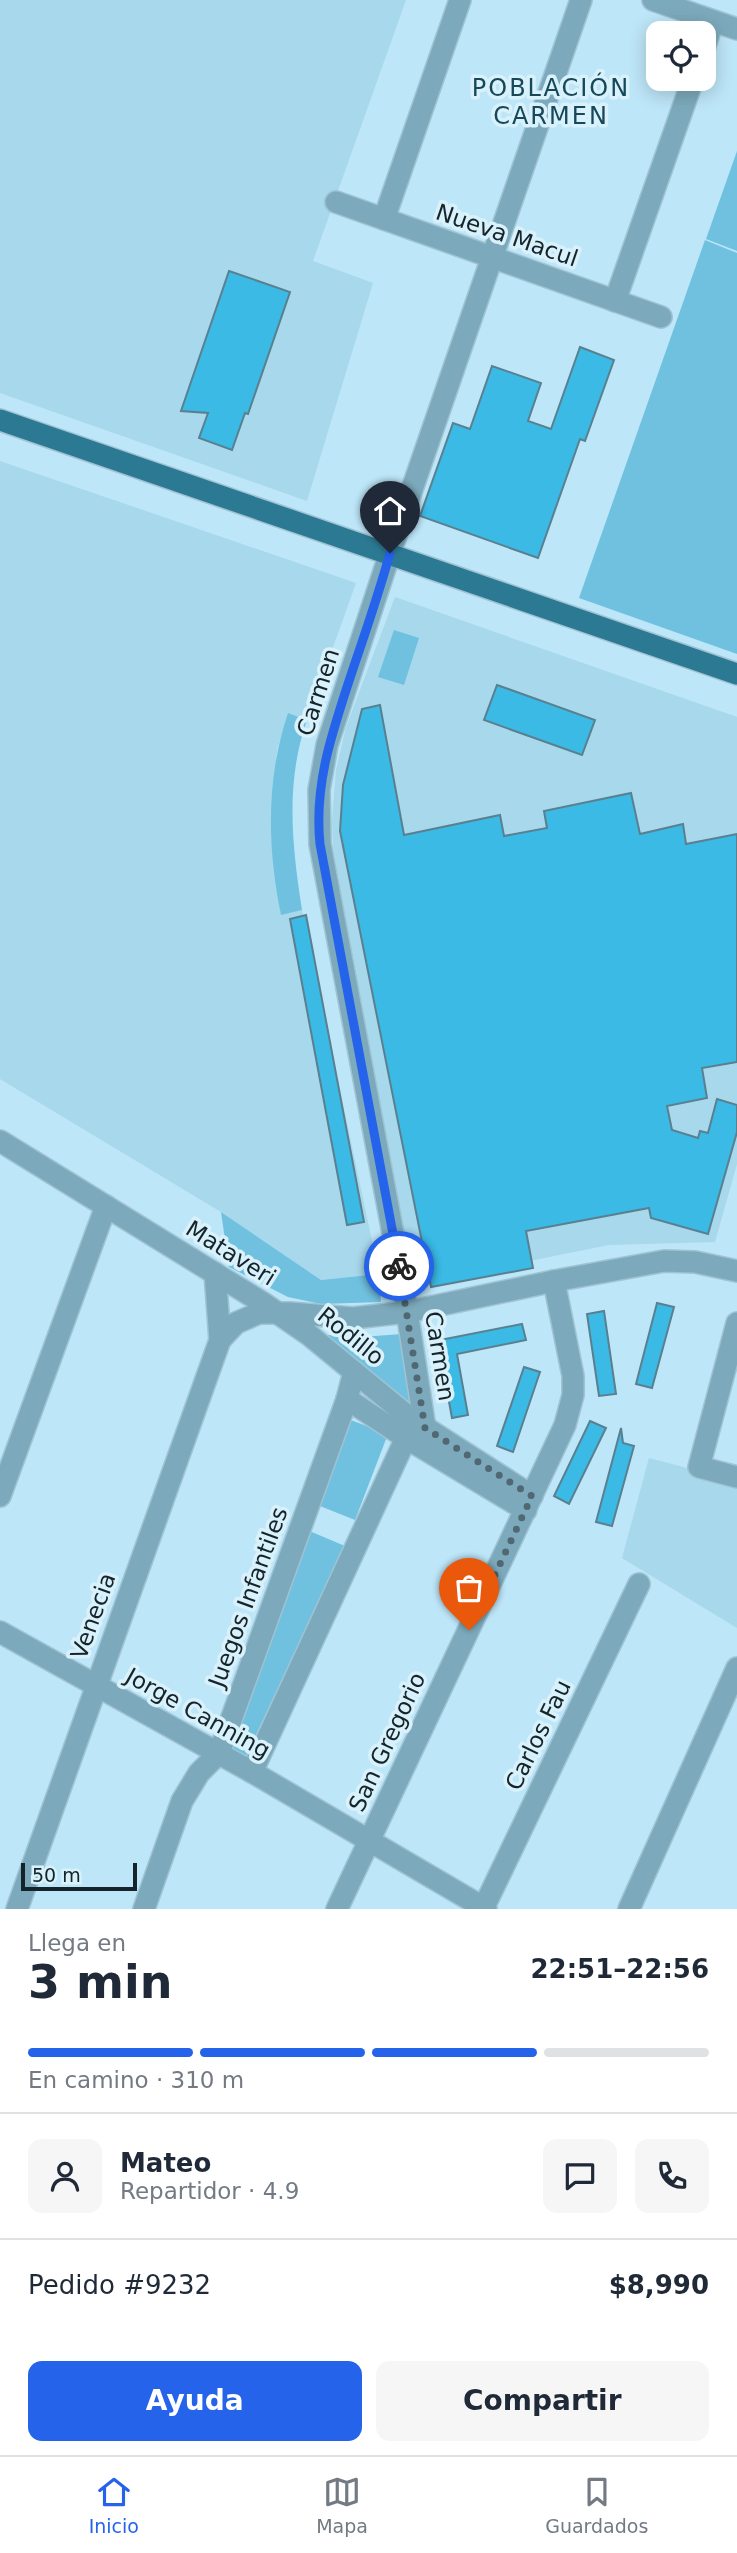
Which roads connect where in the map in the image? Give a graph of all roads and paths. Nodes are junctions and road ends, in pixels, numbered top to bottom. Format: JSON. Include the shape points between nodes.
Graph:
{"nodes":[{"id":1,"x":460,"y":0,"type":"edge"},
{"id":2,"x":581,"y":0,"type":"edge"},
{"id":3,"x":653,"y":0,"type":"edge"},
{"id":4,"x":713,"y":21,"type":"edge"},
{"id":5,"x":716,"y":22,"type":"edge"},
{"id":6,"x":737,"y":29,"type":"edge"},
{"id":7,"x":689,"y":91,"type":"edge"},
{"id":8,"x":336,"y":202,"type":"dead end"},
{"id":9,"x":384,"y":219,"type":"junction"},
{"id":10,"x":493,"y":258,"type":"junction"},
{"id":11,"x":615,"y":301,"type":"junction"},
{"id":12,"x":660,"y":317,"type":"dead end"},
{"id":13,"x":0,"y":420,"type":"edge"},
{"id":14,"x":390,"y":553,"type":"junction"},
{"id":15,"x":737,"y":674,"type":"edge"},
{"id":16,"x":0,"y":1141,"type":"edge"},
{"id":17,"x":106,"y":1206,"type":"junction"},
{"id":18,"x":737,"y":1271,"type":"edge"},
{"id":19,"x":215,"y":1273,"type":"junction"},
{"id":20,"x":554,"y":1281,"type":"junction"},
{"id":21,"x":276,"y":1312,"type":"junction"},
{"id":22,"x":407,"y":1312,"type":"junction"},
{"id":23,"x":737,"y":1323,"type":"edge"},
{"id":24,"x":220,"y":1340,"type":"junction"},
{"id":25,"x":354,"y":1372,"type":"junction"},
{"id":26,"x":347,"y":1399,"type":"junction"},
{"id":27,"x":425,"y":1428,"type":"junction"},
{"id":28,"x":406,"y":1438,"type":"junction"},
{"id":29,"x":737,"y":1477,"type":"edge"},
{"id":30,"x":0,"y":1496,"type":"edge"},
{"id":31,"x":529,"y":1503,"type":"junction"},
{"id":32,"x":639,"y":1584,"type":"dead end"},
{"id":33,"x":0,"y":1632,"type":"edge"},
{"id":34,"x":737,"y":1668,"type":"edge"},
{"id":35,"x":96,"y":1687,"type":"junction"},
{"id":36,"x":218,"y":1754,"type":"junction"},
{"id":37,"x":252,"y":1772,"type":"junction"},
{"id":38,"x":370,"y":1840,"type":"junction"},
{"id":39,"x":17,"y":1909,"type":"edge"},
{"id":40,"x":144,"y":1909,"type":"edge"},
{"id":41,"x":337,"y":1909,"type":"edge"},
{"id":42,"x":485,"y":1909,"type":"edge"},
{"id":43,"x":629,"y":1909,"type":"edge"}],
"edges":[{"from":1,"to":9,"type":"street"},
{"from":2,"to":10,"type":"street","name":"Carmen"},
{"from":3,"to":4,"type":"street"},
{"from":5,"to":6,"type":"street"},
{"from":7,"to":11,"type":"street"},
{"from":8,"to":9,"type":"street","name":"Nueva Macul"},
{"from":9,"to":10,"type":"street","name":"Nueva Macul"},
{"from":10,"to":11,"type":"street","name":"Nueva Macul"},
{"from":10,"to":14,"type":"street","name":"Carmen"},
{"from":11,"to":12,"type":"street","name":"Nueva Macul"},
{"from":13,"to":14,"type":"main road"},
{"from":14,"to":15,"type":"main road"},
{"from":14,"to":22,"type":"street","name":"Carmen","via":[[327,745],[318,818]]},
{"from":16,"to":17,"type":"street","name":"Mataveri"},
{"from":17,"to":19,"type":"street","name":"Mataveri"},
{"from":17,"to":30,"type":"street"},
{"from":18,"to":20,"type":"street","name":"Mataveri","via":[[664,1261]]},
{"from":19,"to":21,"type":"street","name":"Mataveri"},
{"from":19,"to":24,"type":"street","name":"Venecia"},
{"from":20,"to":22,"type":"street","name":"Mataveri"},
{"from":20,"to":31,"type":"street","name":"San Gregorio","via":[[570,1355],[573,1395],[565,1425]]},
{"from":21,"to":22,"type":"street","name":"Mataveri","via":[[353,1318]]},
{"from":21,"to":24,"type":"street","name":"Venecia","via":[[242,1319]]},
{"from":21,"to":25,"type":"street","name":"Rodillo"},
{"from":22,"to":27,"type":"street","name":"Carmen"},
{"from":23,"to":29,"type":"street","via":[[699,1467]]},
{"from":24,"to":35,"type":"street","name":"Venecia"},
{"from":25,"to":26,"type":"street","name":"Juegos Infantiles"},
{"from":25,"to":27,"type":"street","name":"Rodillo"},
{"from":26,"to":28,"type":"street"},
{"from":26,"to":36,"type":"street","name":"Juegos Infantiles"},
{"from":27,"to":31,"type":"street","name":"Rodillo"},
{"from":28,"to":31,"type":"street"},
{"from":28,"to":37,"type":"street"},
{"from":31,"to":38,"type":"street","name":"San Gregorio"},
{"from":32,"to":42,"type":"street","name":"Carlos Fau"},
{"from":33,"to":35,"type":"street","name":"Jorge Canning"},
{"from":34,"to":43,"type":"street"},
{"from":35,"to":36,"type":"street","name":"Jorge Canning"},
{"from":35,"to":39,"type":"street","name":"Venecia"},
{"from":36,"to":37,"type":"street","name":"Jorge Canning"},
{"from":36,"to":40,"type":"street","name":"Juegos Infantiles","via":[[199,1773],[182,1801]]},
{"from":37,"to":38,"type":"street","name":"Jorge Canning"},
{"from":38,"to":41,"type":"street","name":"San Gregorio"},
{"from":38,"to":42,"type":"street","name":"Jorge Canning"}]}
